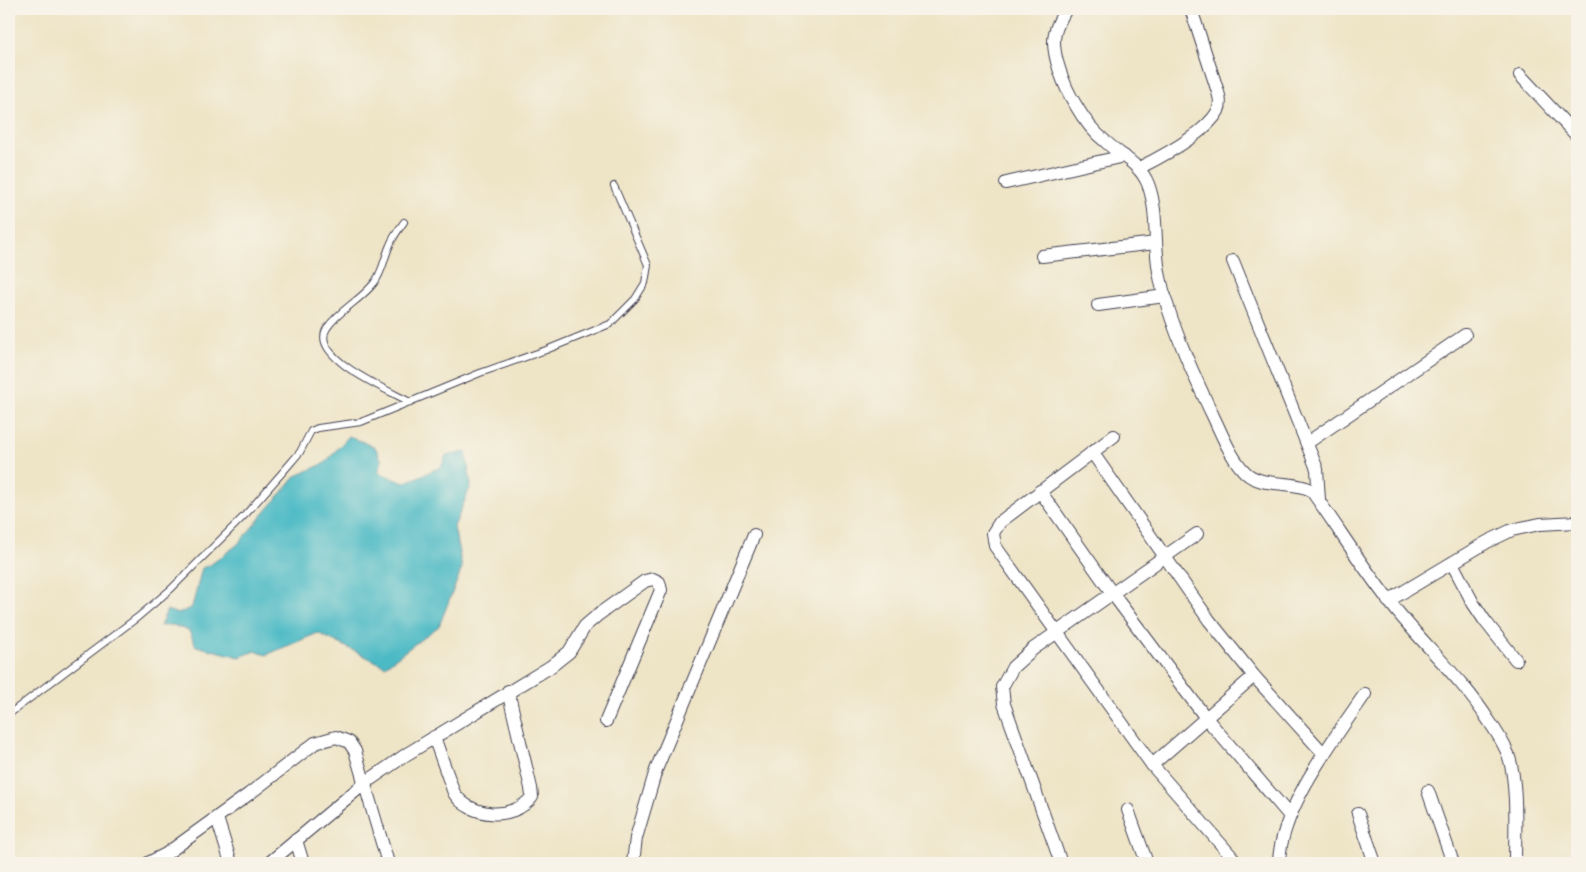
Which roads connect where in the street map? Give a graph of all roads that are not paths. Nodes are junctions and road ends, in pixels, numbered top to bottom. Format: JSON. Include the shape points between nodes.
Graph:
{"nodes":[{"id":1,"x":1066,"y":9,"type":"edge"},
{"id":2,"x":1191,"y":9,"type":"edge"},
{"id":3,"x":1520,"y":75,"type":"dead end"},
{"id":4,"x":1577,"y":136,"type":"edge"},
{"id":5,"x":1124,"y":156,"type":"junction"},
{"id":6,"x":1139,"y":168,"type":"junction"},
{"id":7,"x":1006,"y":183,"type":"dead end"},
{"id":8,"x":614,"y":186,"type":"dead end"},
{"id":9,"x":404,"y":222,"type":"dead end"},
{"id":10,"x":1156,"y":243,"type":"junction"},
{"id":11,"x":1042,"y":256,"type":"dead end"},
{"id":12,"x":1233,"y":261,"type":"dead end"},
{"id":13,"x":1165,"y":296,"type":"junction"},
{"id":14,"x":1098,"y":305,"type":"dead end"},
{"id":15,"x":1465,"y":336,"type":"dead end"},
{"id":16,"x":410,"y":402,"type":"junction"},
{"id":17,"x":1114,"y":436,"type":"dead end"},
{"id":18,"x":1307,"y":443,"type":"junction"},
{"id":19,"x":1092,"y":452,"type":"junction"},
{"id":20,"x":1040,"y":491,"type":"junction"},
{"id":21,"x":1319,"y":501,"type":"junction"},
{"id":22,"x":1577,"y":522,"type":"edge"},
{"id":23,"x":1197,"y":534,"type":"dead end"},
{"id":24,"x":754,"y":535,"type":"dead end"},
{"id":25,"x":1165,"y":557,"type":"junction"},
{"id":26,"x":1452,"y":562,"type":"junction"},
{"id":27,"x":1112,"y":593,"type":"junction"},
{"id":28,"x":1388,"y":601,"type":"junction"},
{"id":29,"x":1057,"y":632,"type":"junction"},
{"id":30,"x":1516,"y":660,"type":"dead end"},
{"id":31,"x":1254,"y":676,"type":"junction"},
{"id":32,"x":508,"y":691,"type":"junction"},
{"id":33,"x":1365,"y":694,"type":"dead end"},
{"id":34,"x":9,"y":714,"type":"edge"},
{"id":35,"x":1206,"y":718,"type":"junction"},
{"id":36,"x":606,"y":721,"type":"dead end"},
{"id":37,"x":434,"y":737,"type":"junction"},
{"id":38,"x":1324,"y":754,"type":"junction"},
{"id":39,"x":1152,"y":765,"type":"junction"},
{"id":40,"x":365,"y":783,"type":"junction"},
{"id":41,"x":1428,"y":791,"type":"dead end"},
{"id":42,"x":1128,"y":810,"type":"dead end"},
{"id":43,"x":1358,"y":814,"type":"dead end"},
{"id":44,"x":1290,"y":815,"type":"junction"},
{"id":45,"x":217,"y":818,"type":"junction"},
{"id":46,"x":296,"y":840,"type":"junction"},
{"id":47,"x":1232,"y":857,"type":"dead end"},
{"id":48,"x":148,"y":863,"type":"edge"},
{"id":49,"x":231,"y":863,"type":"edge"},
{"id":50,"x":269,"y":863,"type":"edge"},
{"id":51,"x":303,"y":863,"type":"edge"},
{"id":52,"x":388,"y":863,"type":"edge"},
{"id":53,"x":633,"y":863,"type":"edge"},
{"id":54,"x":1061,"y":863,"type":"edge"},
{"id":55,"x":1147,"y":863,"type":"edge"},
{"id":56,"x":1279,"y":863,"type":"edge"},
{"id":57,"x":1375,"y":863,"type":"edge"},
{"id":58,"x":1453,"y":863,"type":"edge"},
{"id":59,"x":1515,"y":863,"type":"edge"}],
"edges":[{"from":1,"to":5,"type":"street","via":[[1055,34],[1065,88],[1090,127]]},
{"from":2,"to":6,"type":"street","via":[[1218,92],[1218,110],[1198,132]]},
{"from":3,"to":4,"type":"street"},
{"from":5,"to":6,"type":"street"},
{"from":5,"to":7,"type":"street"},
{"from":6,"to":10,"type":"street","via":[[1153,200]]},
{"from":8,"to":16,"type":"lane","via":[[648,265],[645,283],[635,299],[610,324]]},
{"from":9,"to":16,"type":"lane","via":[[390,244],[374,283],[335,318],[324,335],[325,345],[344,366]]},
{"from":10,"to":11,"type":"street"},
{"from":10,"to":13,"type":"street"},
{"from":12,"to":18,"type":"street"},
{"from":13,"to":14,"type":"street"},
{"from":13,"to":21,"type":"street","via":[[1201,390],[1225,441],[1246,473],[1256,479],[1302,485],[1311,490]]},
{"from":15,"to":18,"type":"street"},
{"from":16,"to":34,"type":"lane","via":[[361,422],[311,431],[300,452],[246,514],[171,588],[138,617]]},
{"from":17,"to":19,"type":"street"},
{"from":18,"to":21,"type":"street","via":[[1317,469]]},
{"from":19,"to":20,"type":"street"},
{"from":19,"to":25,"type":"street"},
{"from":20,"to":27,"type":"street"},
{"from":20,"to":29,"type":"street","via":[[1000,522],[993,533],[995,546]]},
{"from":21,"to":28,"type":"street"},
{"from":22,"to":26,"type":"street","via":[[1540,524],[1512,530]]},
{"from":23,"to":25,"type":"street"},
{"from":24,"to":53,"type":"street","via":[[656,770],[636,838]]},
{"from":25,"to":27,"type":"street"},
{"from":25,"to":31,"type":"street"},
{"from":26,"to":28,"type":"street"},
{"from":26,"to":30,"type":"street","via":[[1473,603]]},
{"from":27,"to":29,"type":"street"},
{"from":27,"to":35,"type":"street"},
{"from":28,"to":59,"type":"street","via":[[1464,686],[1507,752],[1514,785]]},
{"from":29,"to":39,"type":"street"},
{"from":29,"to":54,"type":"street","via":[[1013,667],[1002,687],[1004,704]]},
{"from":31,"to":35,"type":"street"},
{"from":31,"to":38,"type":"street"},
{"from":32,"to":36,"type":"street","via":[[550,667],[569,652],[586,626],[599,614],[654,578],[661,590]]},
{"from":32,"to":37,"type":"street"},
{"from":32,"to":37,"type":"street","via":[[531,788],[532,797],[526,805],[503,813],[470,809],[454,793]]},
{"from":33,"to":38,"type":"street"},
{"from":35,"to":39,"type":"street"},
{"from":35,"to":44,"type":"street"},
{"from":37,"to":40,"type":"street"},
{"from":38,"to":44,"type":"street"},
{"from":39,"to":47,"type":"street"},
{"from":40,"to":45,"type":"street","via":[[355,751],[349,742],[336,737],[315,743]]},
{"from":40,"to":46,"type":"street"},
{"from":40,"to":52,"type":"street"},
{"from":41,"to":58,"type":"street"},
{"from":42,"to":55,"type":"street"},
{"from":43,"to":57,"type":"street"},
{"from":44,"to":56,"type":"street","via":[[1280,846]]},
{"from":45,"to":48,"type":"street"},
{"from":45,"to":49,"type":"street"},
{"from":46,"to":50,"type":"street"},
{"from":46,"to":51,"type":"street"}]}
